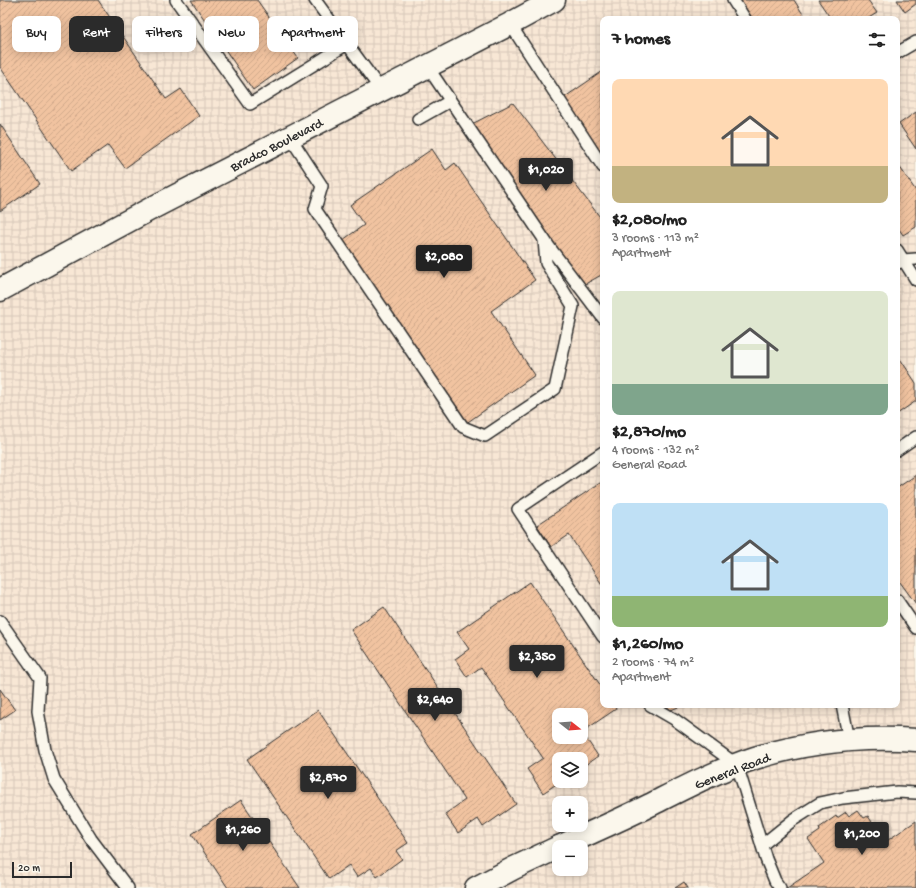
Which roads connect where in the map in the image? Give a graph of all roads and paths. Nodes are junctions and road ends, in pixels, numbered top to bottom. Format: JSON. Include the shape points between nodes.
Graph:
{"nodes":[{"id":1,"x":176,"y":0,"type":"edge"},
{"id":2,"x":315,"y":0,"type":"edge"},
{"id":3,"x":554,"y":0,"type":"edge"},
{"id":4,"x":733,"y":0,"type":"edge"},
{"id":5,"x":327,"y":16,"type":"edge"},
{"id":6,"x":743,"y":16,"type":"edge"},
{"id":7,"x":510,"y":24,"type":"junction"},
{"id":8,"x":916,"y":42,"type":"edge"},
{"id":9,"x":900,"y":51,"type":"edge"},
{"id":10,"x":334,"y":52,"type":"edge"},
{"id":11,"x":353,"y":52,"type":"edge"},
{"id":12,"x":427,"y":66,"type":"junction"},
{"id":13,"x":381,"y":90,"type":"junction"},
{"id":14,"x":450,"y":101,"type":"junction"},
{"id":15,"x":418,"y":119,"type":"dead end"},
{"id":16,"x":290,"y":137,"type":"junction"},
{"id":17,"x":600,"y":163,"type":"edge"},
{"id":18,"x":544,"y":240,"type":"junction"},
{"id":19,"x":916,"y":259,"type":"edge"},
{"id":20,"x":900,"y":262,"type":"edge"},
{"id":21,"x":916,"y":280,"type":"edge"},
{"id":22,"x":0,"y":290,"type":"edge"},
{"id":23,"x":600,"y":314,"type":"edge"},
{"id":24,"x":916,"y":437,"type":"edge"},
{"id":25,"x":900,"y":448,"type":"edge"},
{"id":26,"x":600,"y":454,"type":"edge"},
{"id":27,"x":900,"y":604,"type":"edge"},
{"id":28,"x":0,"y":621,"type":"edge"},
{"id":29,"x":916,"y":628,"type":"edge"},
{"id":30,"x":600,"y":632,"type":"edge"},
{"id":31,"x":655,"y":708,"type":"edge"},
{"id":32,"x":843,"y":708,"type":"edge"},
{"id":33,"x":849,"y":740,"type":"junction"},
{"id":34,"x":916,"y":740,"type":"edge"},
{"id":35,"x":737,"y":765,"type":"junction"},
{"id":36,"x":916,"y":793,"type":"edge"},
{"id":37,"x":574,"y":840,"type":"edge"},
{"id":38,"x":762,"y":845,"type":"junction"},
{"id":39,"x":552,"y":850,"type":"edge"},
{"id":40,"x":128,"y":888,"type":"edge"},
{"id":41,"x":476,"y":888,"type":"edge"},
{"id":42,"x":780,"y":888,"type":"edge"}],
"edges":[{"from":1,"to":10,"type":"lane","via":[[250,104]]},
{"from":2,"to":5,"type":"lane"},
{"from":3,"to":7,"type":"street","name":"Bradco Boulevard"},
{"from":4,"to":6,"type":"lane"},
{"from":7,"to":12,"type":"street","name":"Bradco Boulevard"},
{"from":7,"to":17,"type":"lane"},
{"from":8,"to":9,"type":"lane"},
{"from":11,"to":13,"type":"lane"},
{"from":12,"to":13,"type":"street","name":"Bradco Boulevard"},
{"from":12,"to":14,"type":"lane"},
{"from":13,"to":16,"type":"street","name":"Bradco Boulevard"},
{"from":14,"to":15,"type":"lane"},
{"from":14,"to":18,"type":"lane"},
{"from":16,"to":18,"type":"lane","via":[[322,186],[315,210],[463,427],[484,436],[555,388],[573,306],[546,263]]},
{"from":16,"to":22,"type":"street","name":"Bradco Boulevard"},
{"from":18,"to":23,"type":"lane"},
{"from":19,"to":20,"type":"lane"},
{"from":20,"to":21,"type":"lane"},
{"from":24,"to":25,"type":"lane"},
{"from":26,"to":30,"type":"lane","via":[[518,509]]},
{"from":27,"to":29,"type":"lane"},
{"from":28,"to":40,"type":"lane","via":[[40,678],[38,711],[45,750],[54,779],[91,839]]},
{"from":31,"to":35,"type":"lane"},
{"from":32,"to":33,"type":"lane"},
{"from":33,"to":34,"type":"street","name":"General Road"},
{"from":33,"to":35,"type":"street","name":"General Road","via":[[804,745]]},
{"from":35,"to":37,"type":"street","name":"General Road"},
{"from":35,"to":38,"type":"lane"},
{"from":36,"to":38,"type":"lane","via":[[897,792],[820,803],[793,820]]},
{"from":38,"to":42,"type":"lane"},
{"from":39,"to":41,"type":"street","name":"General Road"}]}
